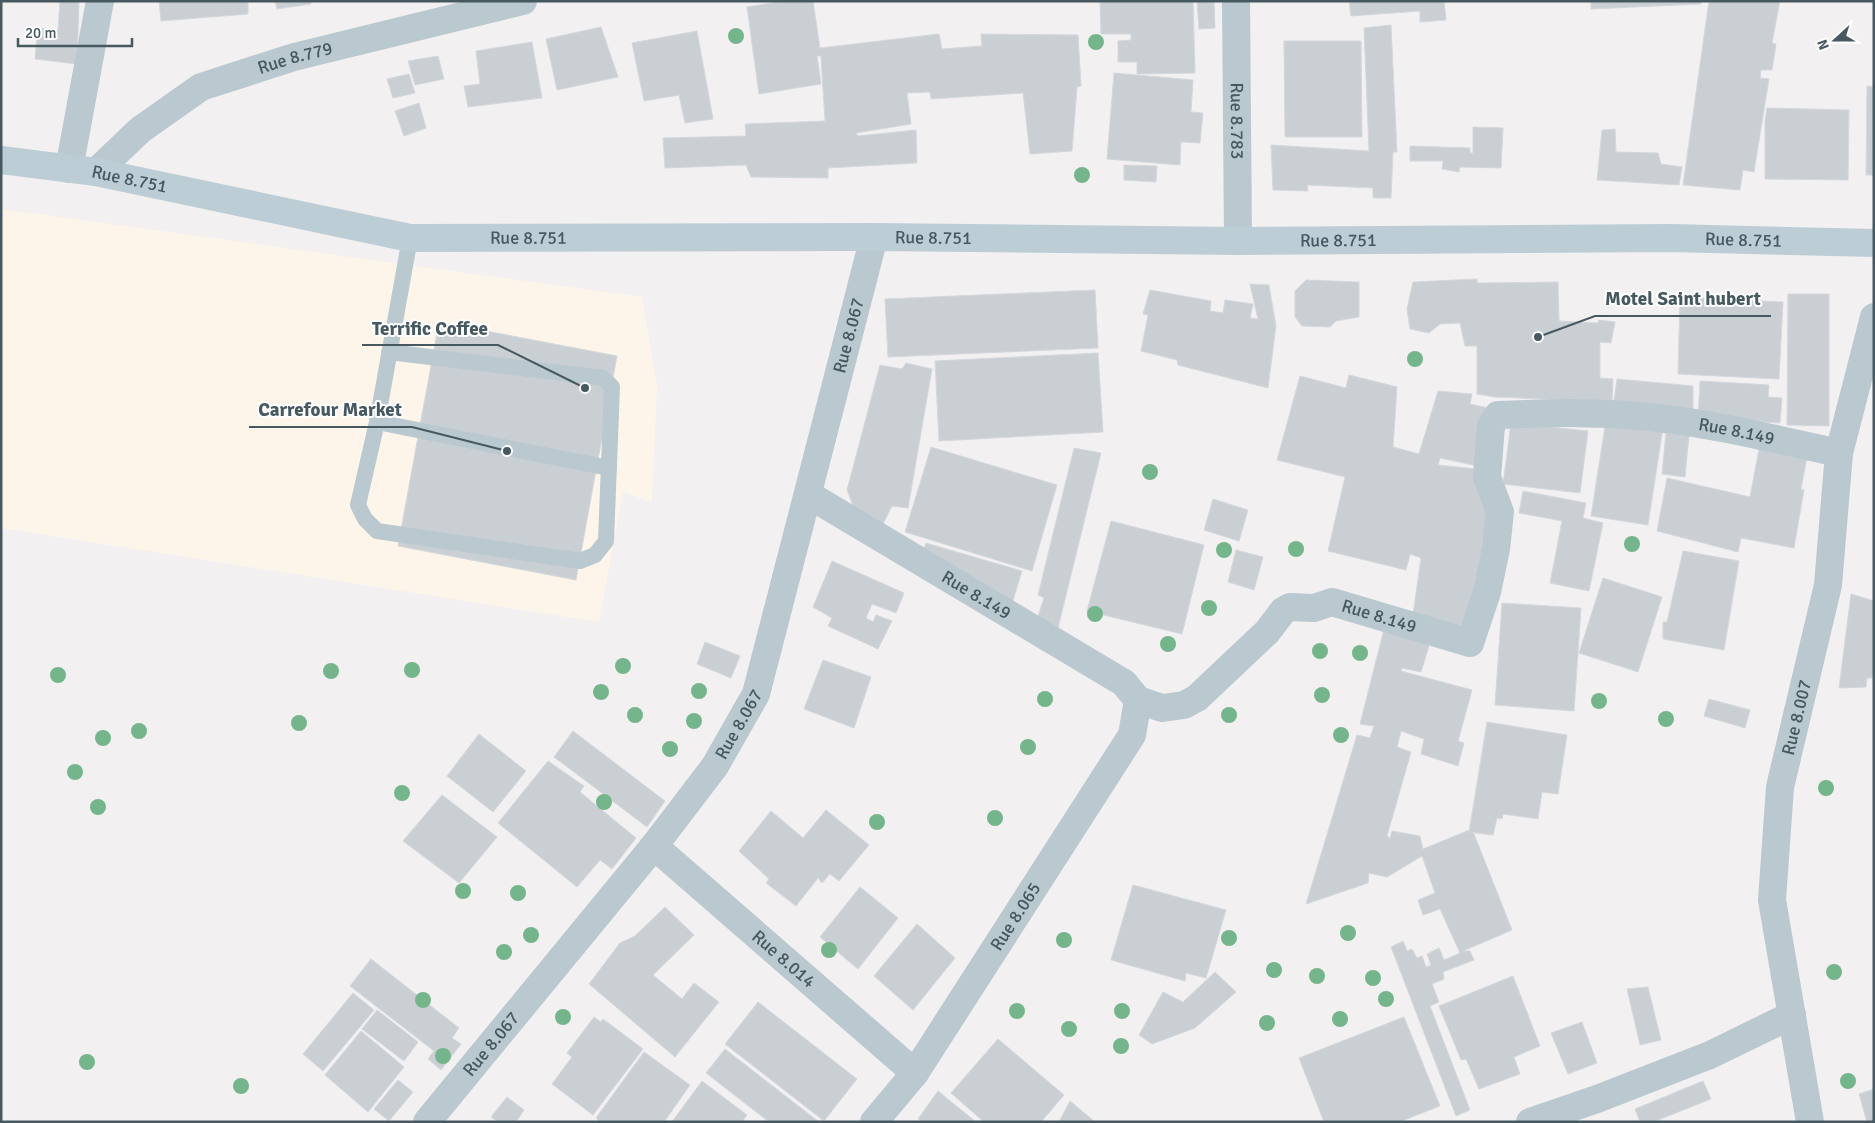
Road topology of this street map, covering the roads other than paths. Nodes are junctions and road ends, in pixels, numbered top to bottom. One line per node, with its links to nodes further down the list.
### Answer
1 (100, 1): 5 (street)
2 (523, 1): 6 (street, Rue 8.779)
3 (1236, 1): 9 (street, Rue 8.783)
4 (1, 160): 5 (main road, Rue 8.751)
5 (69, 169): 6 (main road, Rue 8.751)
6 (96, 172): 8 (main road, Rue 8.751)
7 (874, 237): 8 (main road, Rue 8.751); 9 (main road, Rue 8.751); 16 (street, Rue 8.067)
8 (410, 238): 12 (lane)
9 (1238, 241): 10 (main road, Rue 8.751)
10 (1874, 243)
11 (1874, 317): 14 (street, Rue 8.007)
12 (389, 352): 13 (lane); 15 (lane)
13 (378, 422): 15 (lane); 15 (lane)
14 (1839, 453): 17 (street, Rue 8.149); 19 (street, Rue 8.007)
15 (609, 468)
16 (808, 495): 17 (street, Rue 8.149); 18 (street, Rue 8.067)
17 (1138, 700): 20 (street, Rue 8.065)
18 (654, 846): 20 (street, Rue 8.014); 21 (street, Rue 8.067)
19 (1792, 1015): 23 (street); 24 (street, Rue 8.007)
20 (915, 1073): 22 (street, Rue 8.065)
21 (427, 1122)
22 (874, 1122)
23 (1530, 1122)
24 (1810, 1122)

